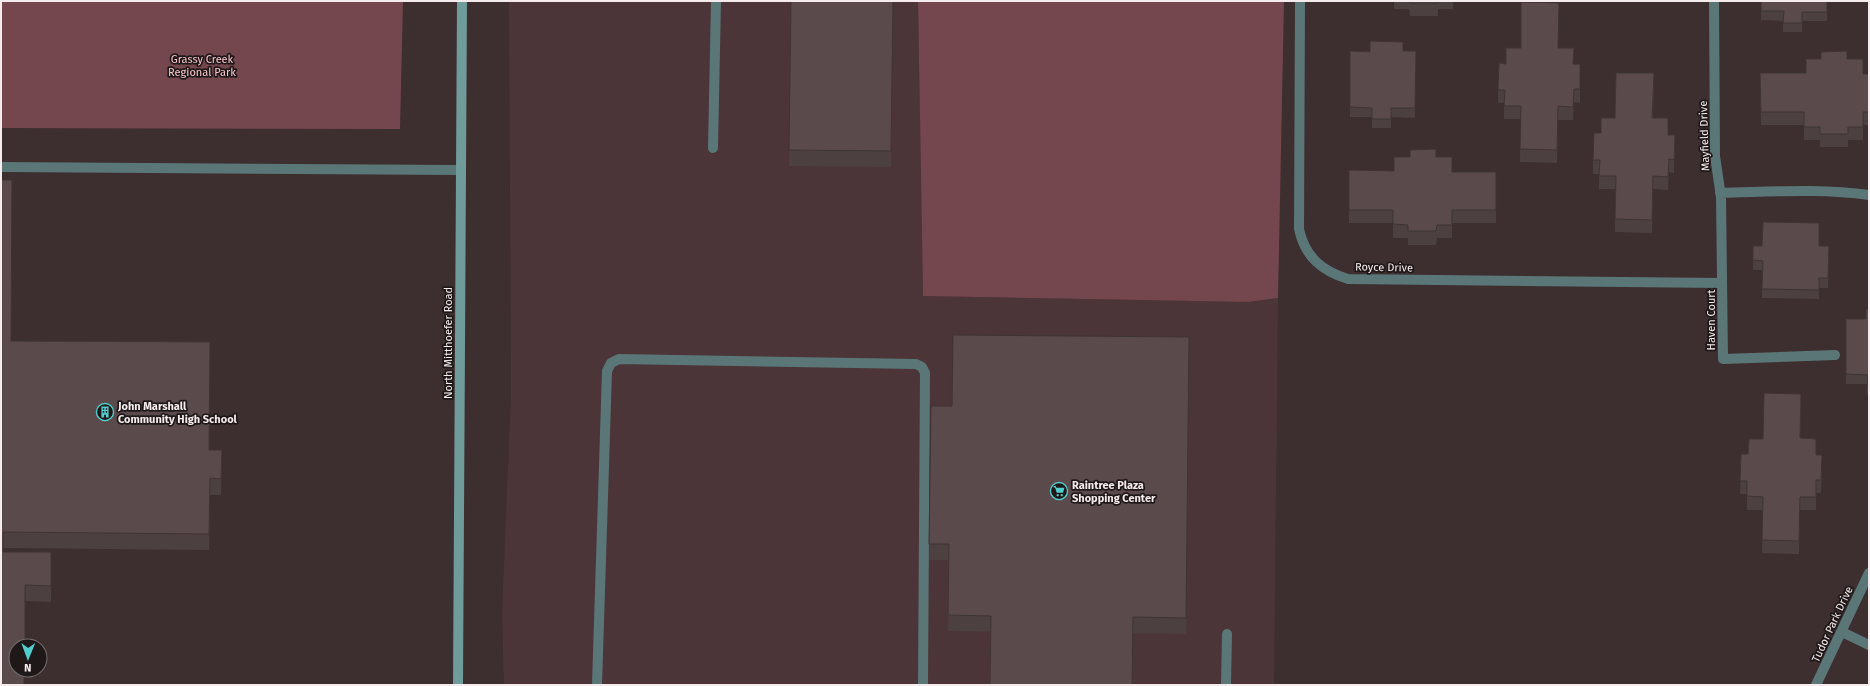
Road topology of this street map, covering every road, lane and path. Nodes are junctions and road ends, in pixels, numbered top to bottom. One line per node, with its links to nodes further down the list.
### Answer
1 (462, 1): 7 (main road, North Mitthoefer Road)
2 (716, 1): 5 (street)
3 (1300, 1): 10 (street, Royce Drive)
4 (1714, 1): 8 (street, Mayfield Drive)
5 (713, 148)
6 (1, 167): 7 (street)
7 (461, 170): 16 (main road, North Mitthoefer Road)
8 (1720, 193): 9 (street); 10 (street, Haven Court)
9 (1869, 195)
10 (1722, 283): 11 (street, Haven Court)
11 (1835, 355)
12 (1869, 573): 13 (street, Tudor Park Drive)
13 (1842, 632): 15 (street); 20 (street, Tudor Park Drive)
14 (1227, 634): 19 (street)
15 (1869, 645)
16 (458, 685)
17 (598, 685): 18 (street)
18 (923, 685)
19 (1226, 685)
20 (1816, 685)

